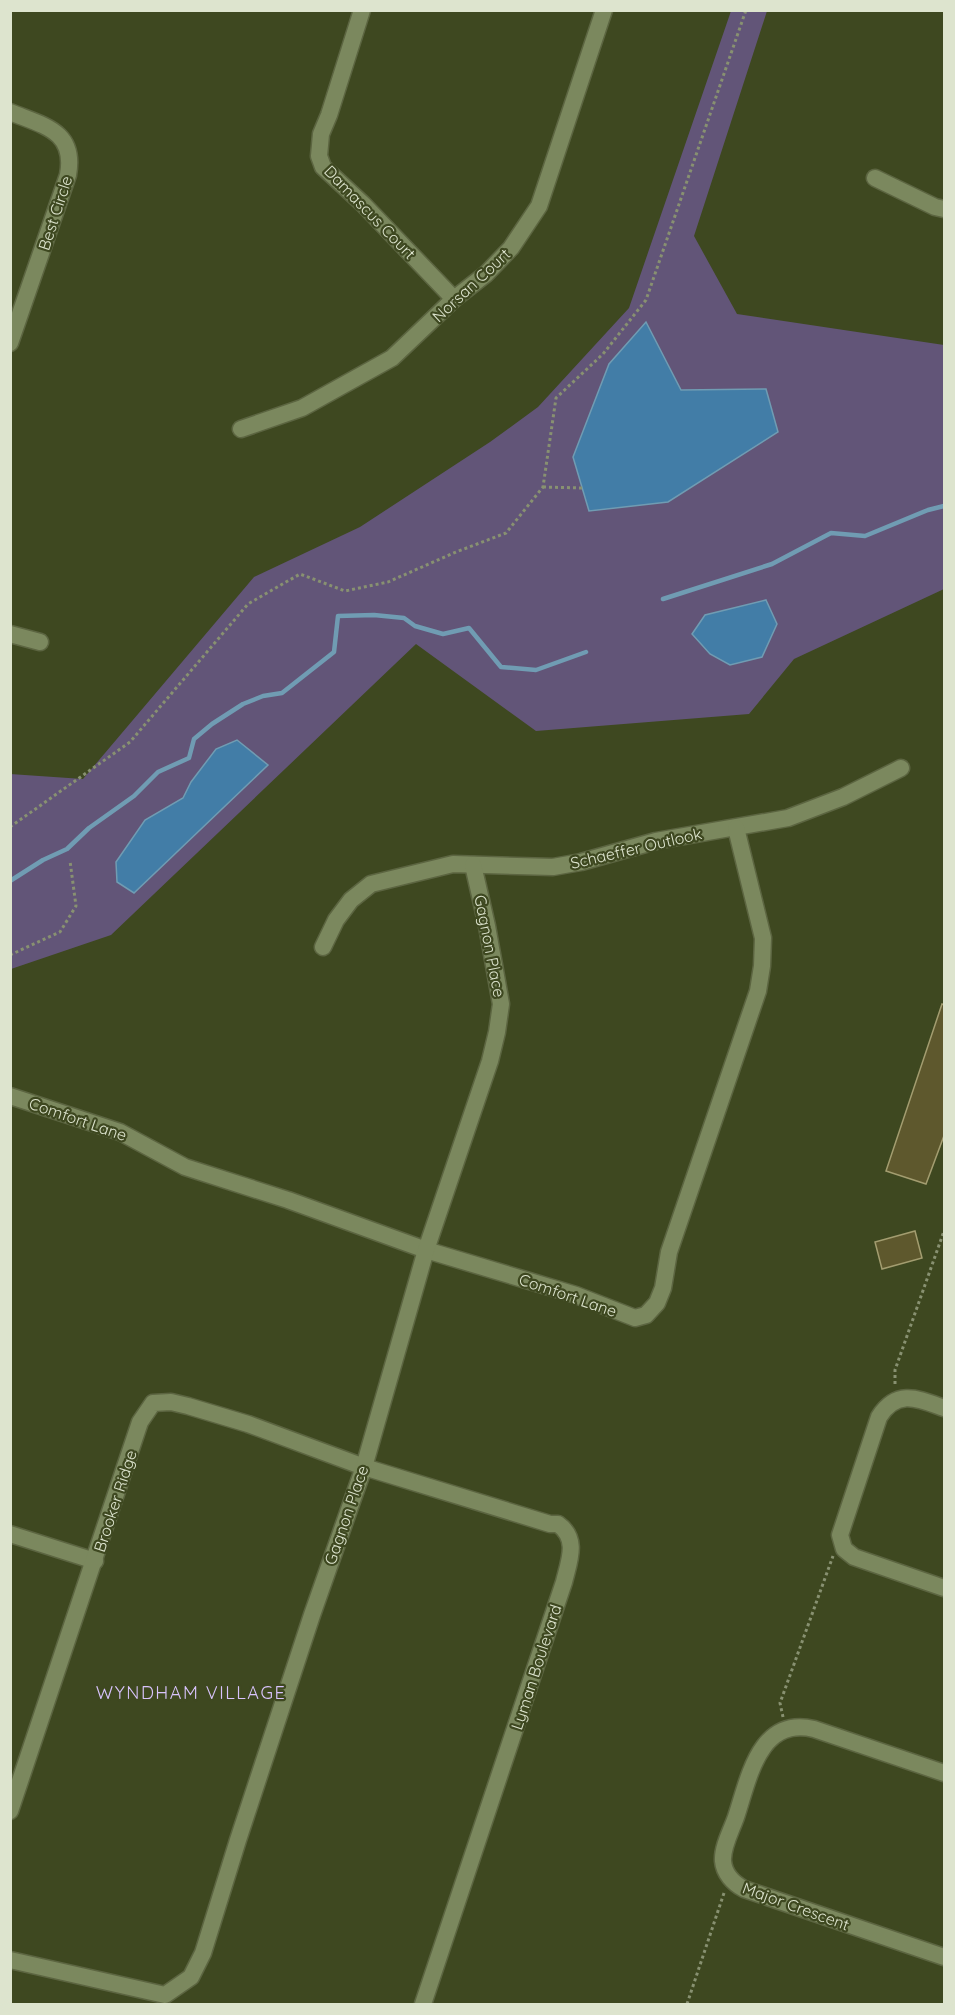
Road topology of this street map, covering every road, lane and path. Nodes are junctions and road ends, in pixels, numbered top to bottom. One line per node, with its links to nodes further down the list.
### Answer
1 (362, 10): 7 (street, Damascus Court)
2 (604, 10): 7 (street, Norsan Court)
3 (746, 10): 10 (path)
4 (10, 112): 8 (street, Best Circle)
5 (875, 178): 6 (street)
6 (945, 209)
7 (454, 299): 9 (street, Norsan Court)
8 (12, 334)
9 (241, 429)
10 (543, 487): 11 (path); 15 (path)
11 (582, 488)
12 (10, 634): 13 (street)
13 (40, 642)
14 (901, 768): 16 (street, Schaeffer Outlook)
15 (10, 827)
16 (736, 828): 18 (street, Schaeffer Outlook); 23 (street, Comfort Lane)
17 (70, 861): 20 (path)
18 (473, 865): 19 (street, Schaeffer Outlook); 23 (street, Gagnon Place)
19 (322, 947)
20 (10, 955)
21 (10, 1096): 23 (street, Comfort Lane)
22 (945, 1232): 24 (path)
23 (426, 1250): 26 (street, Gagnon Place)
24 (895, 1401): 25 (street); 28 (street)
25 (945, 1408)
26 (364, 1467): 29 (street, Brooker Ridge); 36 (street, Gagnon Place); 37 (street, Lyman Boulevard)
27 (10, 1534): 29 (street)
28 (840, 1541): 30 (street); 31 (path)
29 (95, 1561): 33 (street, Brooker Ridge)
30 (945, 1588)
31 (786, 1729): 32 (street); 34 (street, Major Crescent)
32 (945, 1773)
33 (10, 1811)
34 (729, 1877): 35 (street, Major Crescent); 38 (path)
35 (945, 1957)
36 (10, 1960)
37 (423, 2004)
38 (687, 2004)

